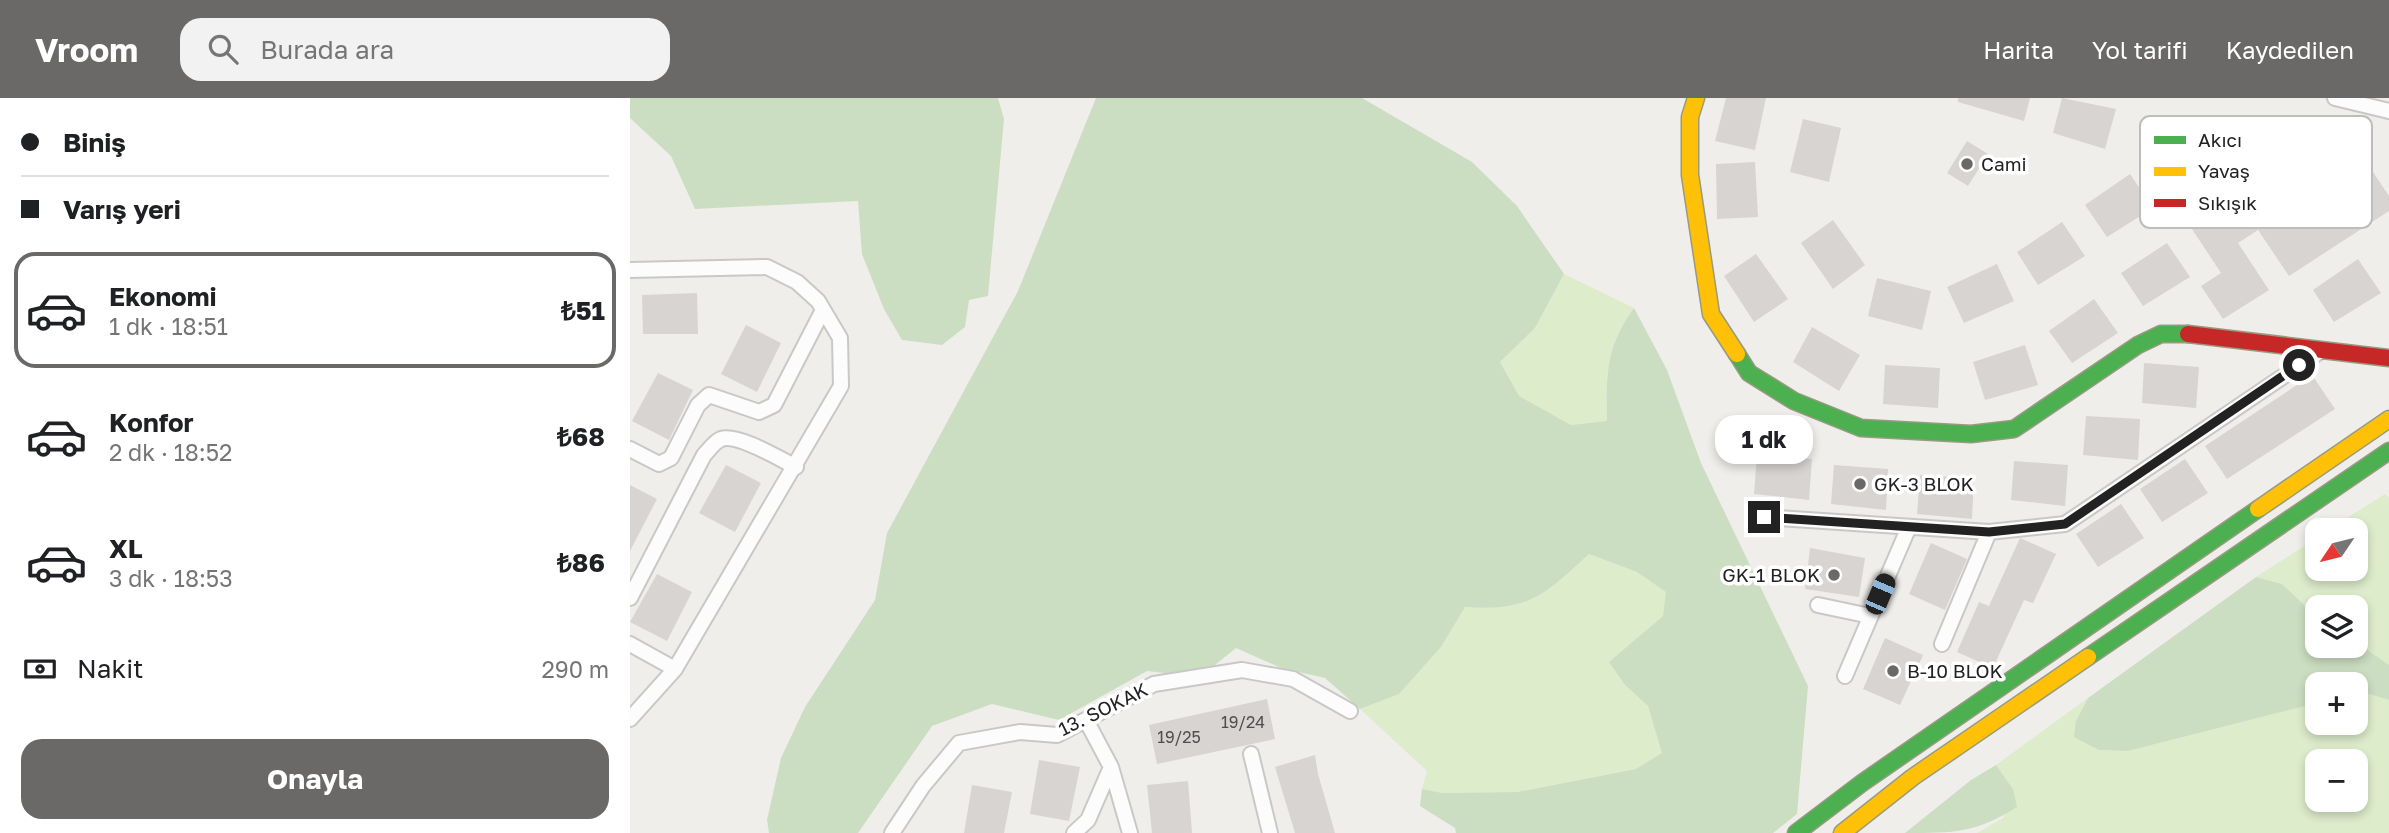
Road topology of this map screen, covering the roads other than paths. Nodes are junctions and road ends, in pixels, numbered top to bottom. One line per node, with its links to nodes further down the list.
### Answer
1 (1696, 98): 6 (street)
2 (2335, 98): 3 (street)
3 (2389, 111)
4 (630, 270): 5 (street)
5 (823, 310): 9 (street); 11 (street)
6 (2322, 350): 7 (street); 14 (street)
7 (2389, 358)
8 (2389, 419): 31 (street)
9 (630, 449)
10 (2389, 451): 32 (street)
11 (796, 467): 15 (street); 20 (street)
12 (1764, 517): 13 (street)
13 (1908, 528): 14 (street); 17 (street)
14 (1989, 532): 19 (street)
15 (630, 598)
16 (1818, 605): 17 (street)
17 (1870, 616): 21 (street)
18 (630, 644): 20 (street)
19 (1942, 644)
20 (675, 669): 23 (street)
21 (1845, 676)
22 (1350, 711): 24 (street, 13. SOKAK)
23 (630, 719)
24 (1086, 720): 26 (street); 27 (street, 13. SOKAK)
25 (1251, 754): 30 (street)
26 (1111, 767): 28 (street); 29 (street)
27 (892, 833)
28 (1073, 833)
29 (1130, 833)
30 (1270, 833)
31 (1796, 833)
32 (1842, 833)

